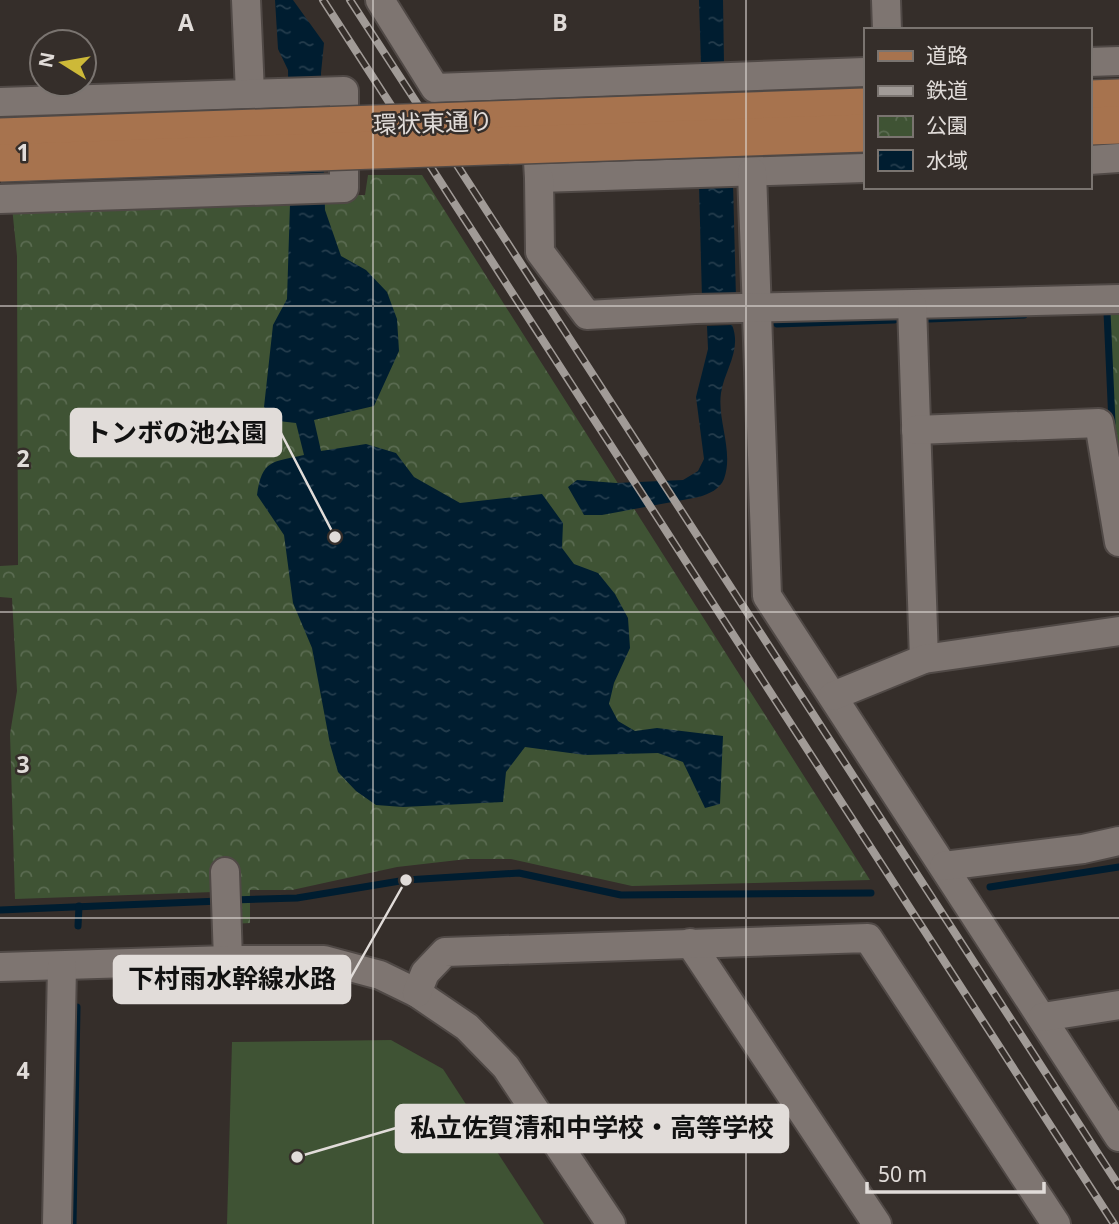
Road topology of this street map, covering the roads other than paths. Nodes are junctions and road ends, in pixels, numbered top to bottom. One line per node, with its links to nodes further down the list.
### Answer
1 (246, 0): 9 (street)
2 (380, 0): 8 (street)
3 (886, 0): 4 (street)
4 (887, 28)
5 (1119, 61): 6 (street)
6 (1091, 62)
7 (864, 72): 8 (street)
8 (535, 84): 23 (street)
9 (250, 93): 12 (street); 24 (street)
10 (1119, 98): 11 (main road)
11 (1091, 99)
12 (0, 102)
13 (864, 107): 17 (main road, 環状東通り, bridge)
14 (1119, 125): 15 (main road)
15 (1091, 126)
16 (864, 133): 20 (main road, 環状東通り, bridge)
17 (0, 137)
18 (1119, 158): 19 (street)
19 (1091, 160)
20 (0, 163)
21 (864, 168): 22 (street)
22 (752, 172): 23 (street); 27 (street)
23 (539, 178): 27 (street)
24 (0, 198)
25 (1119, 299): 26 (street)
26 (912, 305): 27 (street); 28 (street)
27 (758, 308): 33 (street)
28 (916, 430): 29 (street); 32 (street)
29 (1115, 487): 30 (street)
30 (1119, 542)
31 (1119, 631): 32 (street)
32 (924, 659): 33 (street)
33 (833, 696): 35 (street)
34 (1119, 841): 35 (street)
35 (944, 866): 43 (street)
36 (226, 881): 38 (street)
37 (690, 943): 41 (street); 47 (street); 48 (street)
38 (228, 961): 39 (street); 41 (street)
39 (62, 966): 40 (street); 45 (street)
40 (0, 967)
41 (417, 993): 46 (street)
42 (1119, 1005): 43 (street)
43 (1043, 1017): 44 (street)
44 (1119, 1137)
45 (57, 1224)
46 (611, 1224)
47 (877, 1224)
48 (1056, 1224)

